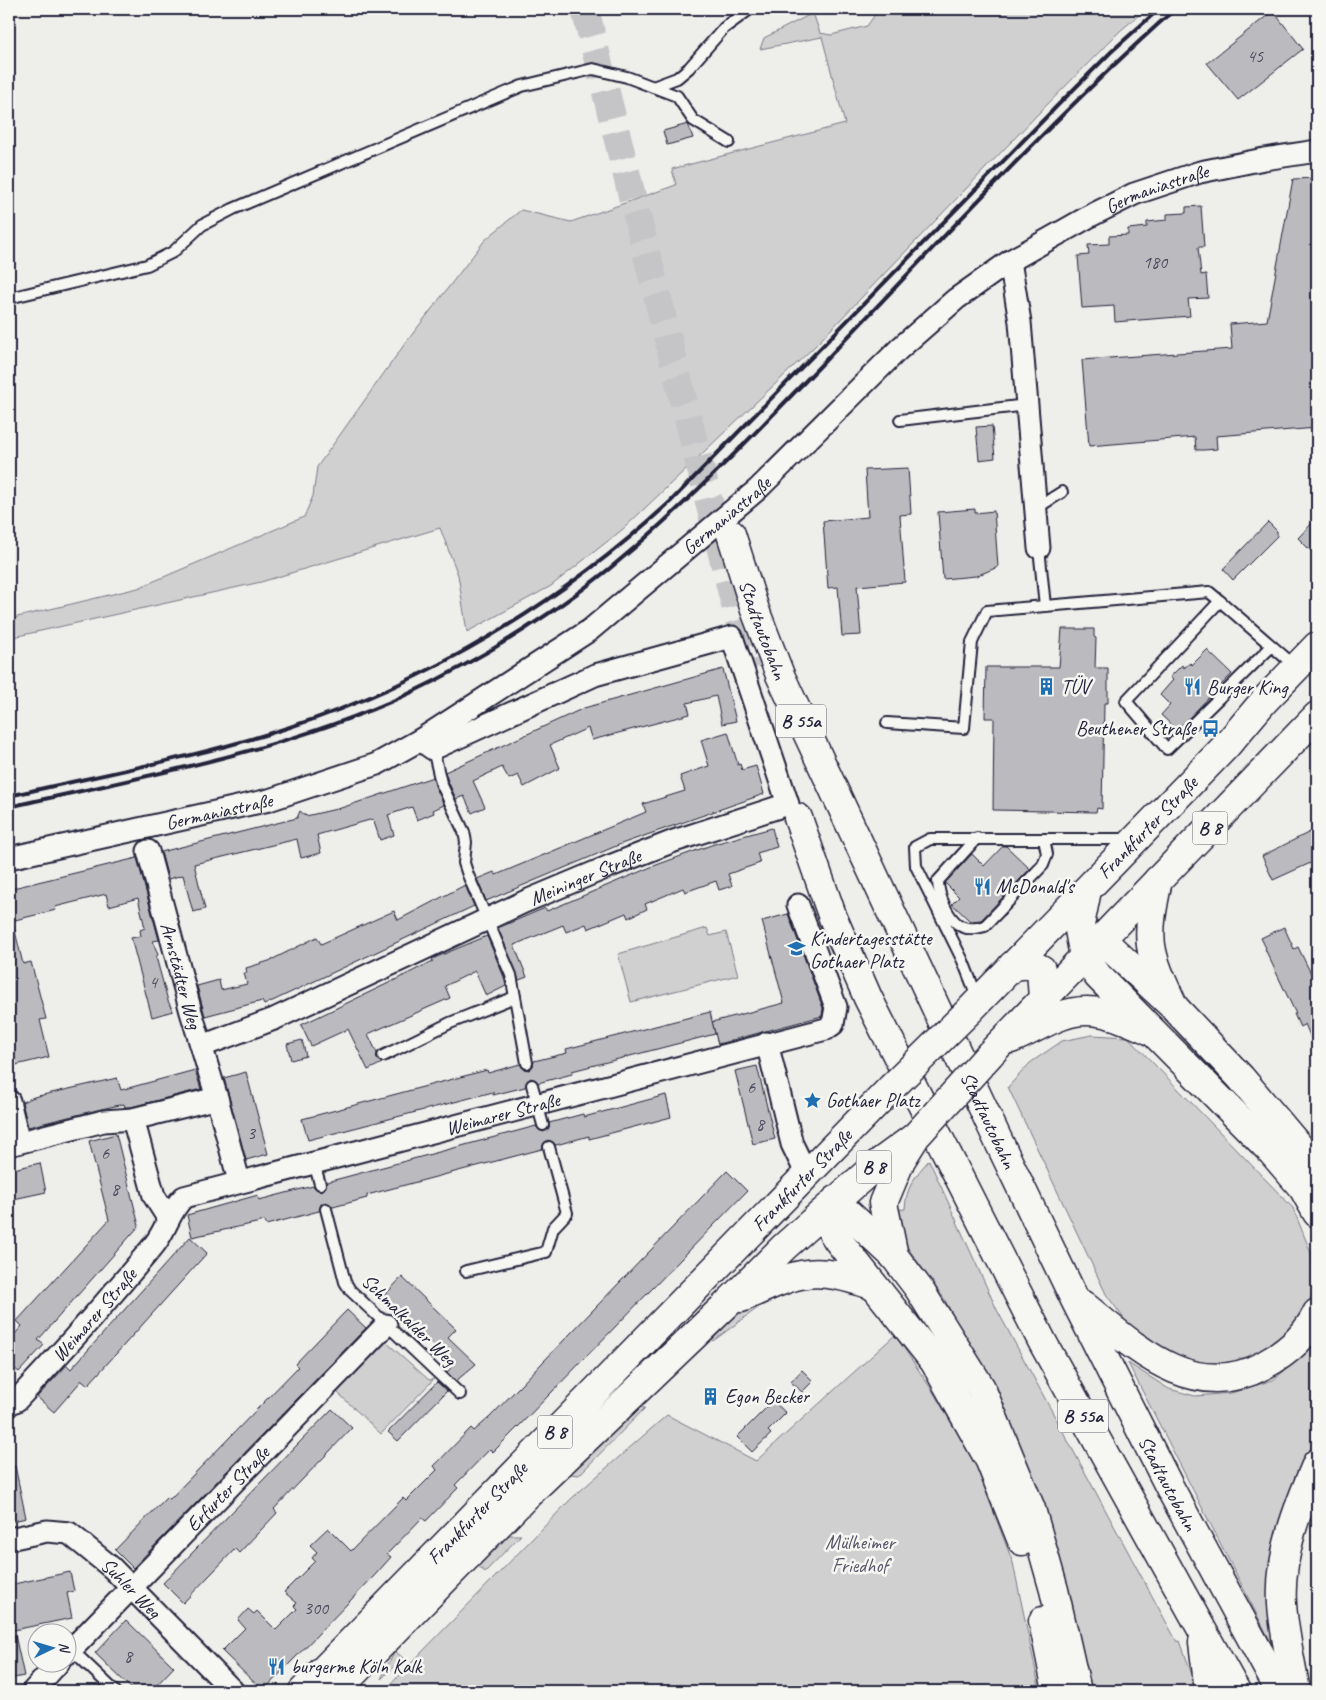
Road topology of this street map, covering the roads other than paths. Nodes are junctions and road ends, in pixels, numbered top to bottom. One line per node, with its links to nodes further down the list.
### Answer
1 (750, 9): 2 (lane)
2 (653, 87): 3 (lane); 6 (lane)
3 (729, 142)
4 (1317, 151): 5 (street, Germaniastraße)
5 (1010, 261): 7 (street); 21 (street, Germaniastraße)
6 (9, 298)
7 (1027, 405): 8 (lane); 10 (street)
8 (900, 420)
9 (1062, 492): 10 (lane)
10 (1036, 509): 12 (street)
11 (731, 534): 65 (main road, Stadtautobahn / B 55a)
12 (1039, 548): 14 (lane)
13 (1220, 601): 14 (lane); 16 (lane); 16 (lane)
14 (1045, 606): 20 (lane)
15 (707, 644): 21 (street, Germaniastraße); 31 (street, Meininger Straße)
16 (1272, 646): 18 (lane)
17 (1317, 646): 18 (main road, Frankfurter Straße / B 8)
18 (1297, 667): 25 (main road, Frankfurter Straße / B 8)
19 (1317, 716): 28 (main road, Frankfurter Straße / B 8)
20 (887, 723)
21 (427, 744): 27 (street, Germaniastraße); 31 (lane)
22 (798, 818): 74 (main road, Stadtautobahn / B 55a)
23 (977, 838): 24 (lane); 24 (lane); 37 (lane)
24 (1044, 839): 25 (lane)
25 (1136, 839): 29 (main road, Frankfurter Straße / B 8)
26 (148, 851): 41 (street, Arnstädter Weg)
27 (9, 858)
28 (1158, 880): 33 (main road, Frankfurter Straße / B 8); 38 (main road)
29 (1088, 890): 32 (main road, Frankfurter Straße / B 8); 33 (main road)
30 (798, 904): 40 (street)
31 (487, 919): 35 (lane); 41 (street, Meininger Straße)
32 (1040, 938): 33 (main road); 34 (main road, Frankfurter Straße / B 8)
33 (1088, 942): 36 (main road, Frankfurter Straße / B 8); 38 (main road); 39 (main road)
34 (1012, 966): 36 (main road); 37 (main road, Frankfurter Straße / B 8)
35 (515, 997): 43 (lane); 44 (lane)
36 (1043, 999): 42 (main road, Frankfurter Straße / B 8)
37 (974, 1006): 55 (main road, Frankfurter Straße / B 8, bridge)
38 (1174, 1007): 54 (main road)
39 (1152, 1031): 42 (main road); 60 (main road)
40 (767, 1043): 45 (street, Weimarer Straße); 55 (street)
41 (202, 1046): 46 (street, Arnstädter Weg)
42 (994, 1049): 50 (main road, Frankfurter Straße / B 8, bridge)
43 (383, 1056)
44 (527, 1063)
45 (535, 1094): 49 (lane); 53 (street, Weimarer Straße)
46 (217, 1098): 48 (street); 56 (street, Arnstädter Weg)
47 (9, 1101): 51 (street)
48 (134, 1119): 51 (street); 61 (street)
49 (543, 1125)
50 (916, 1136): 58 (main road, Frankfurter Straße / B 8); 62 (main road)
51 (14, 1143)
52 (549, 1147): 63 (lane)
53 (314, 1163): 56 (street, Weimarer Straße); 57 (lane)
54 (1317, 1168)
55 (806, 1174): 58 (main road); 81 (main road, Frankfurter Straße / B 8)
56 (239, 1181): 61 (street, Weimarer Straße)
57 (320, 1184)
58 (828, 1207): 62 (main road); 64 (main road); 66 (main road, Frankfurter Straße / B 8)
59 (326, 1209): 68 (lane, Schmalkalder Weg)
60 (1317, 1213)
61 (168, 1218): 70 (street, Weimarer Straße)
62 (894, 1256): 84 (main road)
63 (466, 1271)
64 (874, 1286): 66 (main road); 83 (main road)
65 (1076, 1300): 67 (main road); 87 (main road, Stadtautobahn / B 55a)
66 (726, 1305): 82 (main road, Frankfurter Straße / B 8)
67 (1317, 1312)
68 (386, 1325): 69 (lane, Schmalkalder Weg); 73 (street, Erfurter Straße)
69 (460, 1394)
70 (9, 1404)
71 (1317, 1462): 88 (main road)
72 (9, 1539): 73 (street, Suhler Weg)
73 (132, 1589): 75 (street, Erfurter Straße); 80 (street, Suhler Weg)
74 (1200, 1625): 85 (main road); 86 (main road, Stadtautobahn / B 55a)
75 (78, 1643)
76 (78, 1664): 79 (lane)
77 (50, 1672): 78 (street, Erfurter Straße)
78 (33, 1691)
79 (115, 1691)
80 (233, 1691)
81 (303, 1691)
82 (336, 1691)
83 (1056, 1691)
84 (1077, 1691)
85 (1209, 1691)
86 (1236, 1691)
87 (1280, 1691)
88 (1296, 1691)

